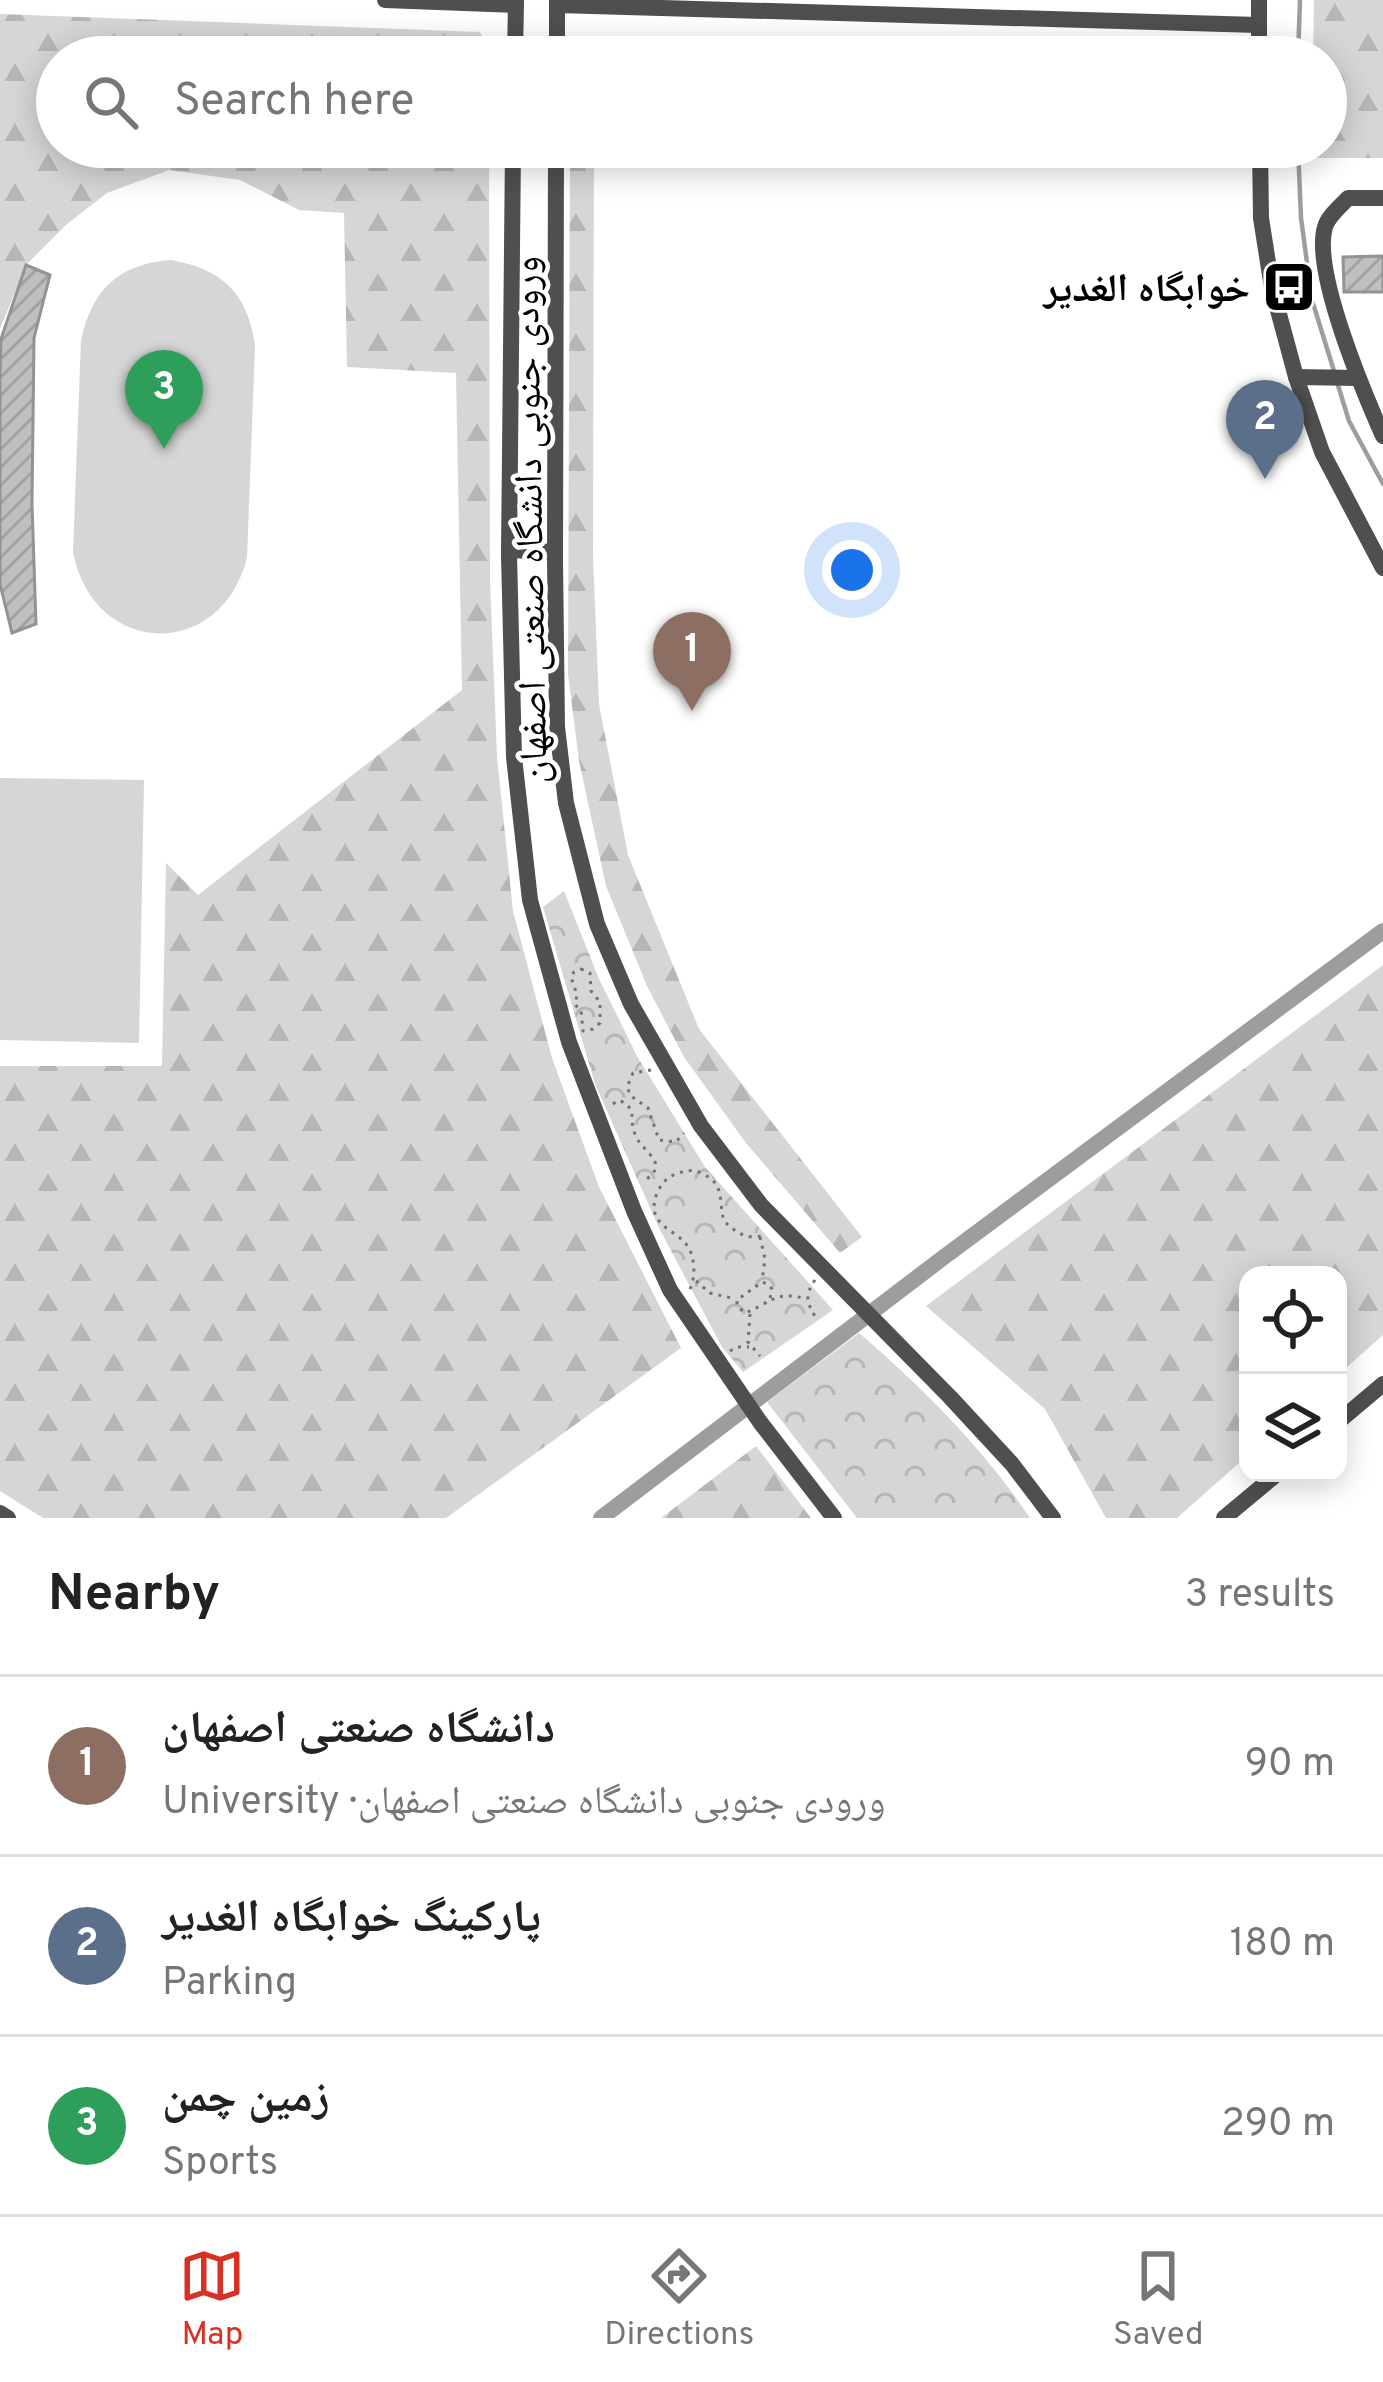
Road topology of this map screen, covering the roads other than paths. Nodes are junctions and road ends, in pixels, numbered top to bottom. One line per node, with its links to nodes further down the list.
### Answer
1 (385, 0): 4 (street)
2 (1171, 0): 7 (street)
3 (1259, 0): 8 (street)
4 (516, 3): 9 (street)
5 (557, 3): 6 (street); 10 (street)
6 (710, 6): 7 (street)
7 (1170, 23): 8 (street)
8 (1258, 26): 11 (street)
9 (515, 36)
10 (557, 36)
11 (1258, 36)
12 (513, 168): 19 (street, ورودی جنوبی دانشگاه صنعتی اصفهان)
13 (556, 168): 20 (street, ورودی جنوبی دانشگاه صنعتی اصفهان)
14 (1260, 168): 16 (street)
15 (1383, 198): 17 (street)
16 (1296, 377): 17 (street); 21 (street)
17 (1358, 379): 18 (street)
18 (1383, 436)
19 (509, 550): 20 (street); 27 (street, ورودی جنوبی دانشگاه صنعتی اصفهان)
20 (555, 551): 28 (street, ورودی جنوبی دانشگاه صنعتی اصفهان)
21 (1383, 568)
22 (1383, 1384): 23 (street)
23 (1347, 1414)
24 (1267, 1482): 29 (street)
25 (0, 1513): 26 (street)
26 (8, 1518)
27 (834, 1518)
28 (1053, 1518)
29 (1224, 1518)

